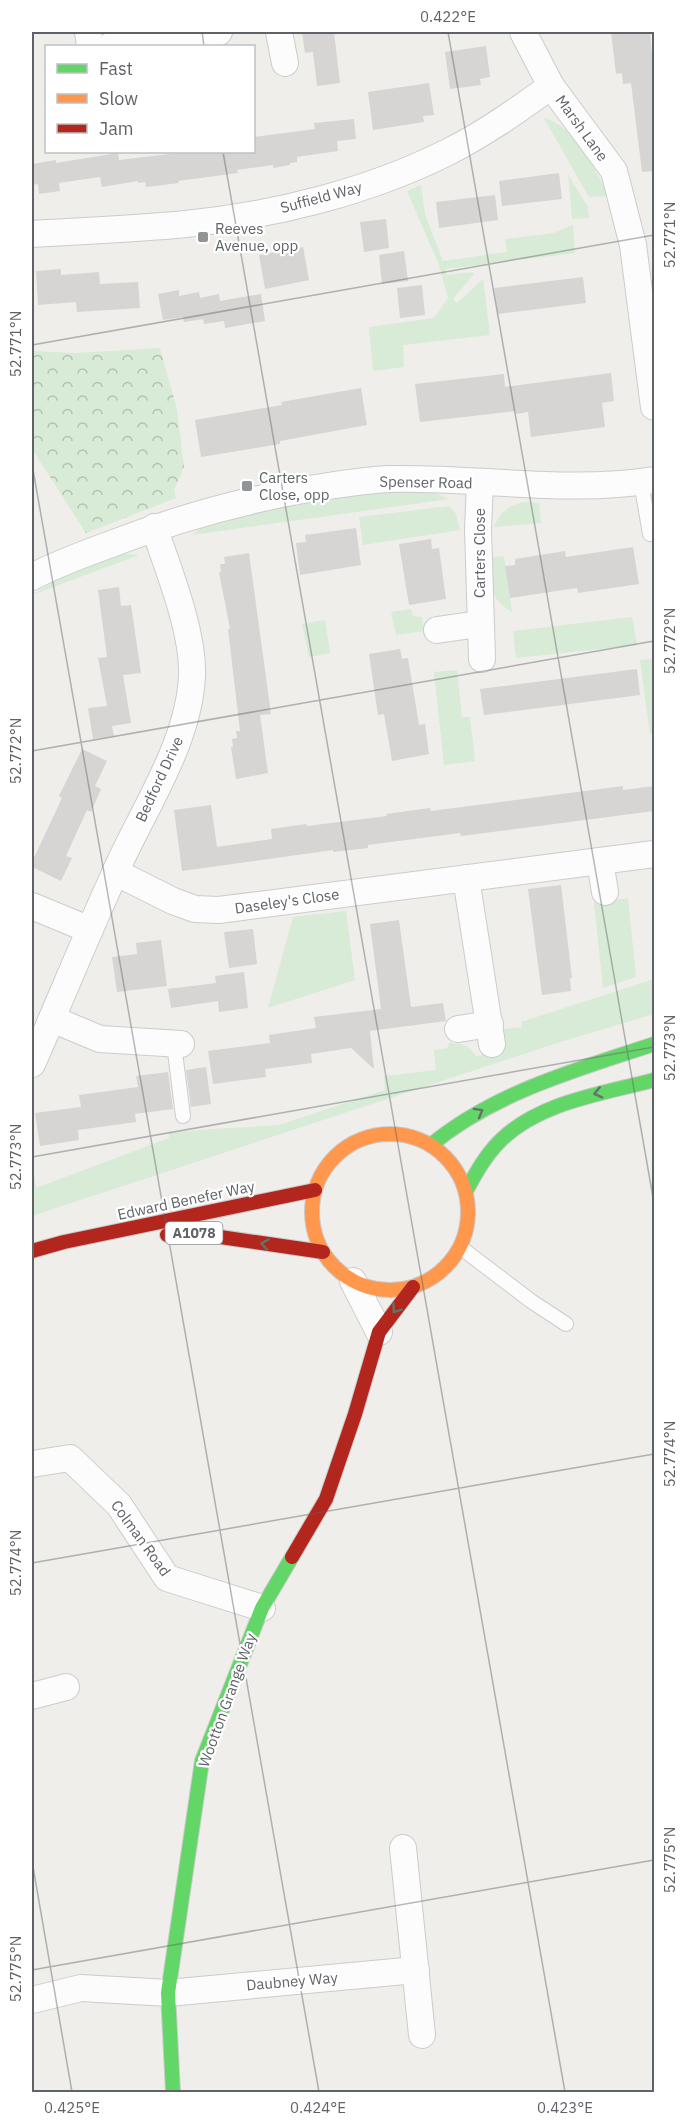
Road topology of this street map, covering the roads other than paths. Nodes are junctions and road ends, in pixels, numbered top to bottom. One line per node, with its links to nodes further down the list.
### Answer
1 (219, 32): 4 (street)
2 (279, 32): 5 (street)
3 (524, 32): 6 (street, Marsh Lane)
4 (118, 45)
5 (285, 63)
6 (552, 86): 7 (street, Suffield Way); 8 (street, Marsh Lane)
7 (32, 234)
8 (654, 406)
9 (647, 481): 10 (street, Spenser Road); 12 (lane)
10 (480, 483): 11 (street, Spenser Road); 14 (street, Carters Close)
11 (154, 527): 13 (street, Spenser Road); 19 (street, Bedford Drive)
12 (650, 534)
13 (32, 577)
14 (479, 624): 15 (street); 16 (street, Carters Close)
15 (437, 630)
16 (482, 659)
17 (654, 854): 18 (street, Daseley's Close)
18 (600, 861): 20 (street, Daseley's Close); 21 (street)
19 (115, 872): 20 (street, Daseley's Close); 23 (street, Bedford Drive)
20 (466, 878): 25 (street)
21 (605, 891)
22 (32, 906): 23 (street)
23 (90, 930): 24 (street, Bedford Drive)
24 (52, 1019): 26 (street); 28 (street, Bedford Drive)
25 (458, 1029)
26 (177, 1044): 30 (lane)
27 (654, 1044): 31 (main road, one-way to 27)
28 (32, 1064)
29 (654, 1080): 33 (main road, one-way to 33)
30 (183, 1116)
31 (431, 1144): 32 (main road); 33 (main road)
32 (315, 1190): 34 (main road, Edward Benefer Way / A1078); 37 (main road)
33 (466, 1191): 35 (main road)
34 (64, 1242): 36 (main road, Edward Benefer Way / A1078); 37 (main road, Edward Benefer Way / A1078, one-way to 34)
35 (460, 1246): 39 (main road); 40 (lane)
36 (32, 1251)
37 (323, 1252): 38 (main road)
38 (353, 1281): 39 (main road); 41 (street)
39 (413, 1287): 41 (main road, Wootton Grange Way, one-way to 41)
40 (566, 1324)
41 (379, 1332): 43 (main road, Wootton Grange Way)
42 (32, 1464): 43 (street, Colman Road)
43 (262, 1608): 48 (main road, Wootton Grange Way)
44 (66, 1687): 45 (street)
45 (32, 1696)
46 (403, 1848): 47 (street)
47 (416, 1970): 48 (street, Daubney Way); 50 (street)
48 (168, 1993): 49 (street, Daubney Way); 51 (main road, Wootton Grange Way)
49 (32, 2000)
50 (422, 2035)
51 (174, 2092)

